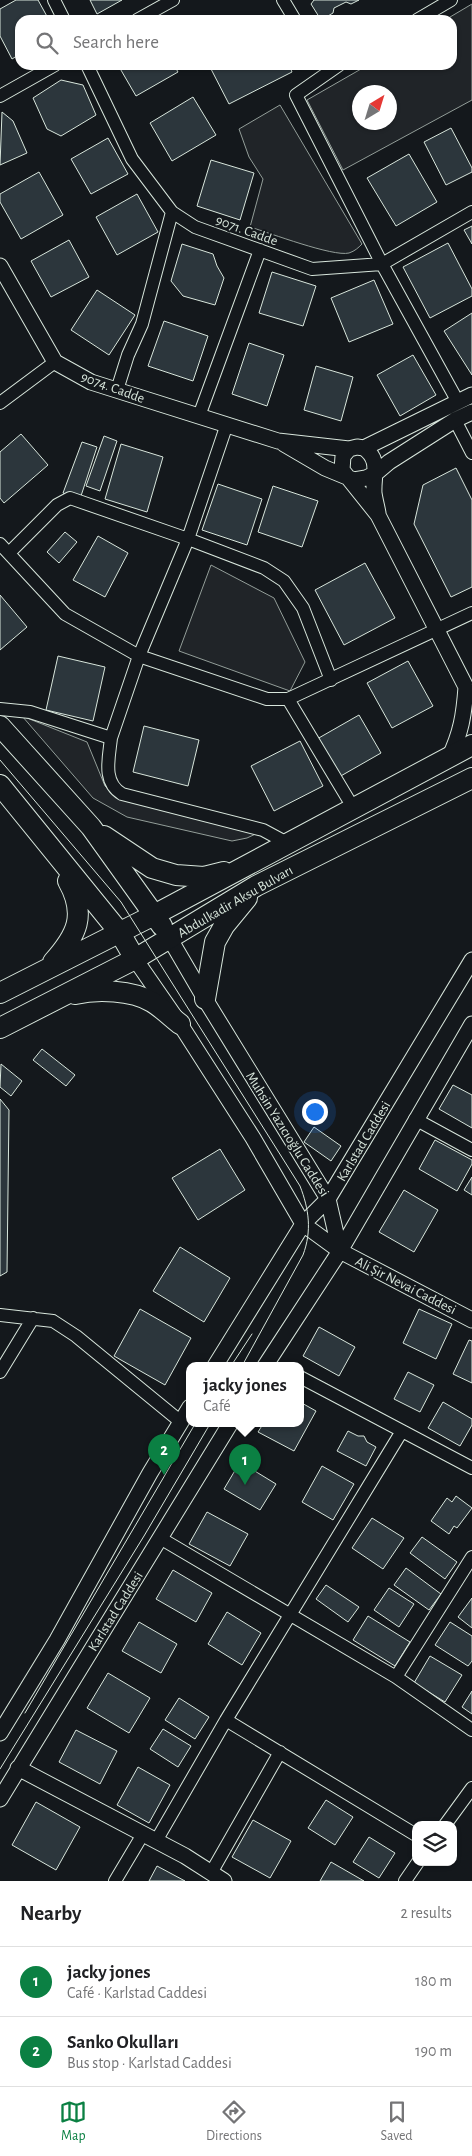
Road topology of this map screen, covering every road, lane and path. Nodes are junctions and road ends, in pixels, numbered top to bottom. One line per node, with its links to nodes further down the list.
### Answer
1 (54, 0): 5 (street)
2 (173, 0): 6 (street)
3 (283, 0): 7 (street)
4 (451, 0): 8 (street)
5 (62, 15)
6 (146, 15)
7 (292, 15)
8 (426, 15)
9 (46, 70): 12 (street)
10 (89, 70): 13 (street, 9071. Cadde)
11 (324, 70): 16 (street)
12 (0, 96)
13 (172, 212): 15 (street, 9071. Cadde); 19 (street)
14 (472, 212): 16 (street, 9071. Cadde)
15 (260, 250): 16 (street, 9071. Cadde); 24 (street)
16 (382, 264): 21 (street)
17 (0, 266): 18 (street)
18 (55, 362): 19 (street, 9074. Cadde); 22 (street)
19 (117, 390): 24 (street, 9074. Cadde)
20 (472, 395): 21 (street)
21 (458, 402): 28 (street)
22 (0, 403)
23 (472, 412): 25 (street, 9074. Cadde)
24 (199, 416): 26 (street, 9074. Cadde)
25 (455, 420): 29 (street); 30 (street, 9074. Cadde)
26 (227, 424): 27 (street, 9074. Cadde); 33 (street)
27 (278, 441): 28 (street, 9074. Cadde); 31 (street, 9074. Cadde)
28 (357, 449): 30 (street); 31 (street)
29 (472, 452)
30 (376, 473): 31 (street, 9074. Cadde); 32 (street)
31 (347, 476): 32 (street)
32 (378, 515): 36 (street)
33 (188, 539): 34 (street); 37 (street); 38 (street)
34 (5, 548): 37 (street)
35 (472, 613): 36 (street)
36 (437, 630): 38 (street); 39 (street)
37 (139, 656): 40 (street); 43 (street)
38 (331, 680): 40 (street)
39 (469, 690): 45 (street)
40 (288, 699): 48 (street)
41 (0, 709): 43 (street)
42 (0, 726): 49 (main road, Muhsin Yazıcıoğlu Caddesi)
43 (111, 738): 50 (street)
44 (472, 745): 45 (main road, Abdulkadir Aksu Bulvarı)
45 (449, 758): 48 (main road, Abdulkadir Aksu Bulvarı)
46 (472, 778): 53 (main road, Abdulkadir Aksu Bulvarı)
47 (0, 785): 51 (main road)
48 (354, 809): 50 (main road, Abdulkadir Aksu Bulvarı)
49 (91, 827): 52 (main road); 54 (main road, Muhsin Yazıcıoğlu Caddesi)
50 (289, 844): 52 (main road, Abdulkadir Aksu Bulvarı)
51 (48, 847): 55 (main road); 59 (main road)
52 (252, 863): 54 (main road, Abdulkadir Aksu Bulvarı)
53 (256, 886): 56 (main road, Abdulkadir Aksu Bulvarı); 62 (main road)
54 (154, 916): 55 (main road, Abdulkadir Aksu Bulvarı); 56 (main road, Muhsin Yazıcıoğlu Caddesi)
55 (120, 933): 57 (main road); 59 (main road, Abdulkadir Aksu Bulvarı)
56 (170, 938): 57 (main road, Abdulkadir Aksu Bulvarı); 62 (street, Muhsin Yazıcıoğlu Caddesi)
57 (135, 959): 61 (main road, Abdulkadir Aksu Bulvarı); 63 (street)
58 (472, 960): 68 (street, Karlstad Caddesi)
59 (47, 970): 60 (main road, Abdulkadir Aksu Bulvarı)
60 (0, 993)
61 (56, 998): 63 (main road); 65 (main road, Abdulkadir Aksu Bulvarı)
62 (205, 1000): 68 (street, Muhsin Yazıcıoğlu Caddesi)
63 (180, 1024): 69 (street)
64 (472, 1024): 66 (street)
65 (0, 1028)
66 (415, 1119): 67 (street); 70 (street)
67 (472, 1150)
68 (328, 1199): 69 (street, Karlstad Caddesi); 70 (street, Muhsin Yazıcıoğlu Caddesi)
69 (303, 1224): 70 (street); 74 (street, Karlstad Caddesi)
70 (340, 1251): 73 (street, Ali Şir Nevai Caddesi); 75 (street)
71 (0, 1315): 72 (street)
72 (33, 1318): 76 (street); 79 (street)
73 (472, 1320)
74 (217, 1362)
75 (272, 1362)
76 (0, 1372)
77 (304, 1379): 81 (street)
78 (186, 1414): 79 (street)
79 (181, 1422): 89 (street)
80 (228, 1427): 83 (street, Karlstad Caddesi)
81 (402, 1431): 82 (street); 85 (street)
82 (472, 1468)
83 (160, 1538): 85 (street); 91 (street, Karlstad Caddesi)
84 (472, 1557): 86 (street)
85 (290, 1615): 86 (street); 87 (street)
86 (396, 1677): 88 (street)
87 (226, 1720): 90 (street); 96 (street)
88 (472, 1730)
89 (0, 1733)
90 (280, 1752): 95 (street); 98 (street)
91 (18, 1768): 93 (street, Karlstad Caddesi); 96 (street)
92 (472, 1788): 94 (street)
93 (0, 1798)
94 (448, 1821)
95 (412, 1833)
96 (150, 1838): 98 (street); 99 (street)
97 (415, 1866): 101 (street)
98 (211, 1873): 100 (street)
99 (116, 1881)
100 (224, 1881)
101 (404, 1881)

